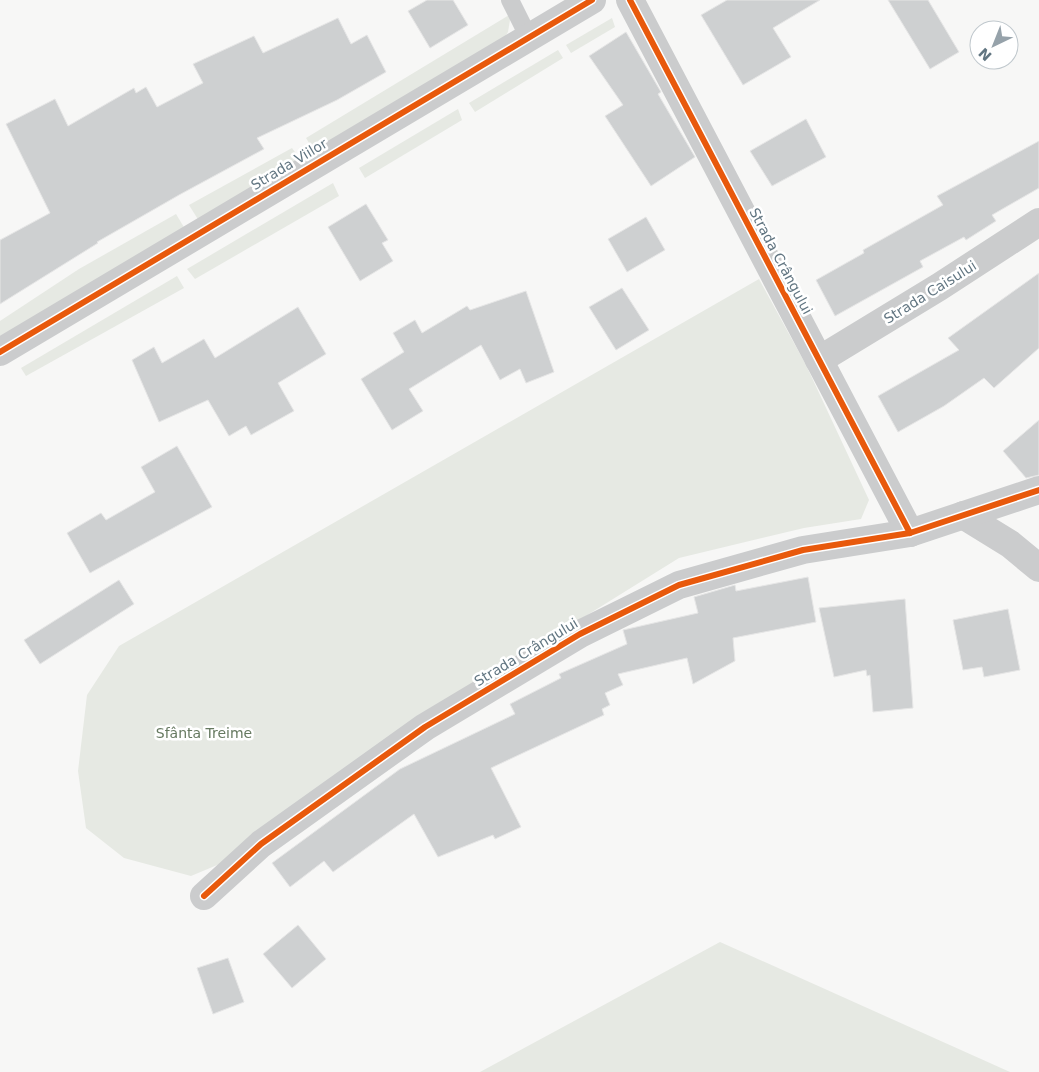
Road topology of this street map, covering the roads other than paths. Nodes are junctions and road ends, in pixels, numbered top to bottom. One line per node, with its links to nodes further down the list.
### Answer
1 (510, 0): 4 (lane)
2 (592, 0): 4 (street, Strada Viilor)
3 (630, 0): 7 (street, Strada Crângului)
4 (528, 36): 6 (street, Strada Viilor)
5 (1039, 222): 7 (street, Strada Caisului)
6 (0, 352)
7 (819, 360): 10 (street, Strada Crângului)
8 (1039, 490): 9 (street, Strada Crângului)
9 (963, 515): 10 (street, Strada Crângului); 11 (street)
10 (910, 533): 12 (street, Strada Crângului)
11 (1039, 568)
12 (204, 896)

